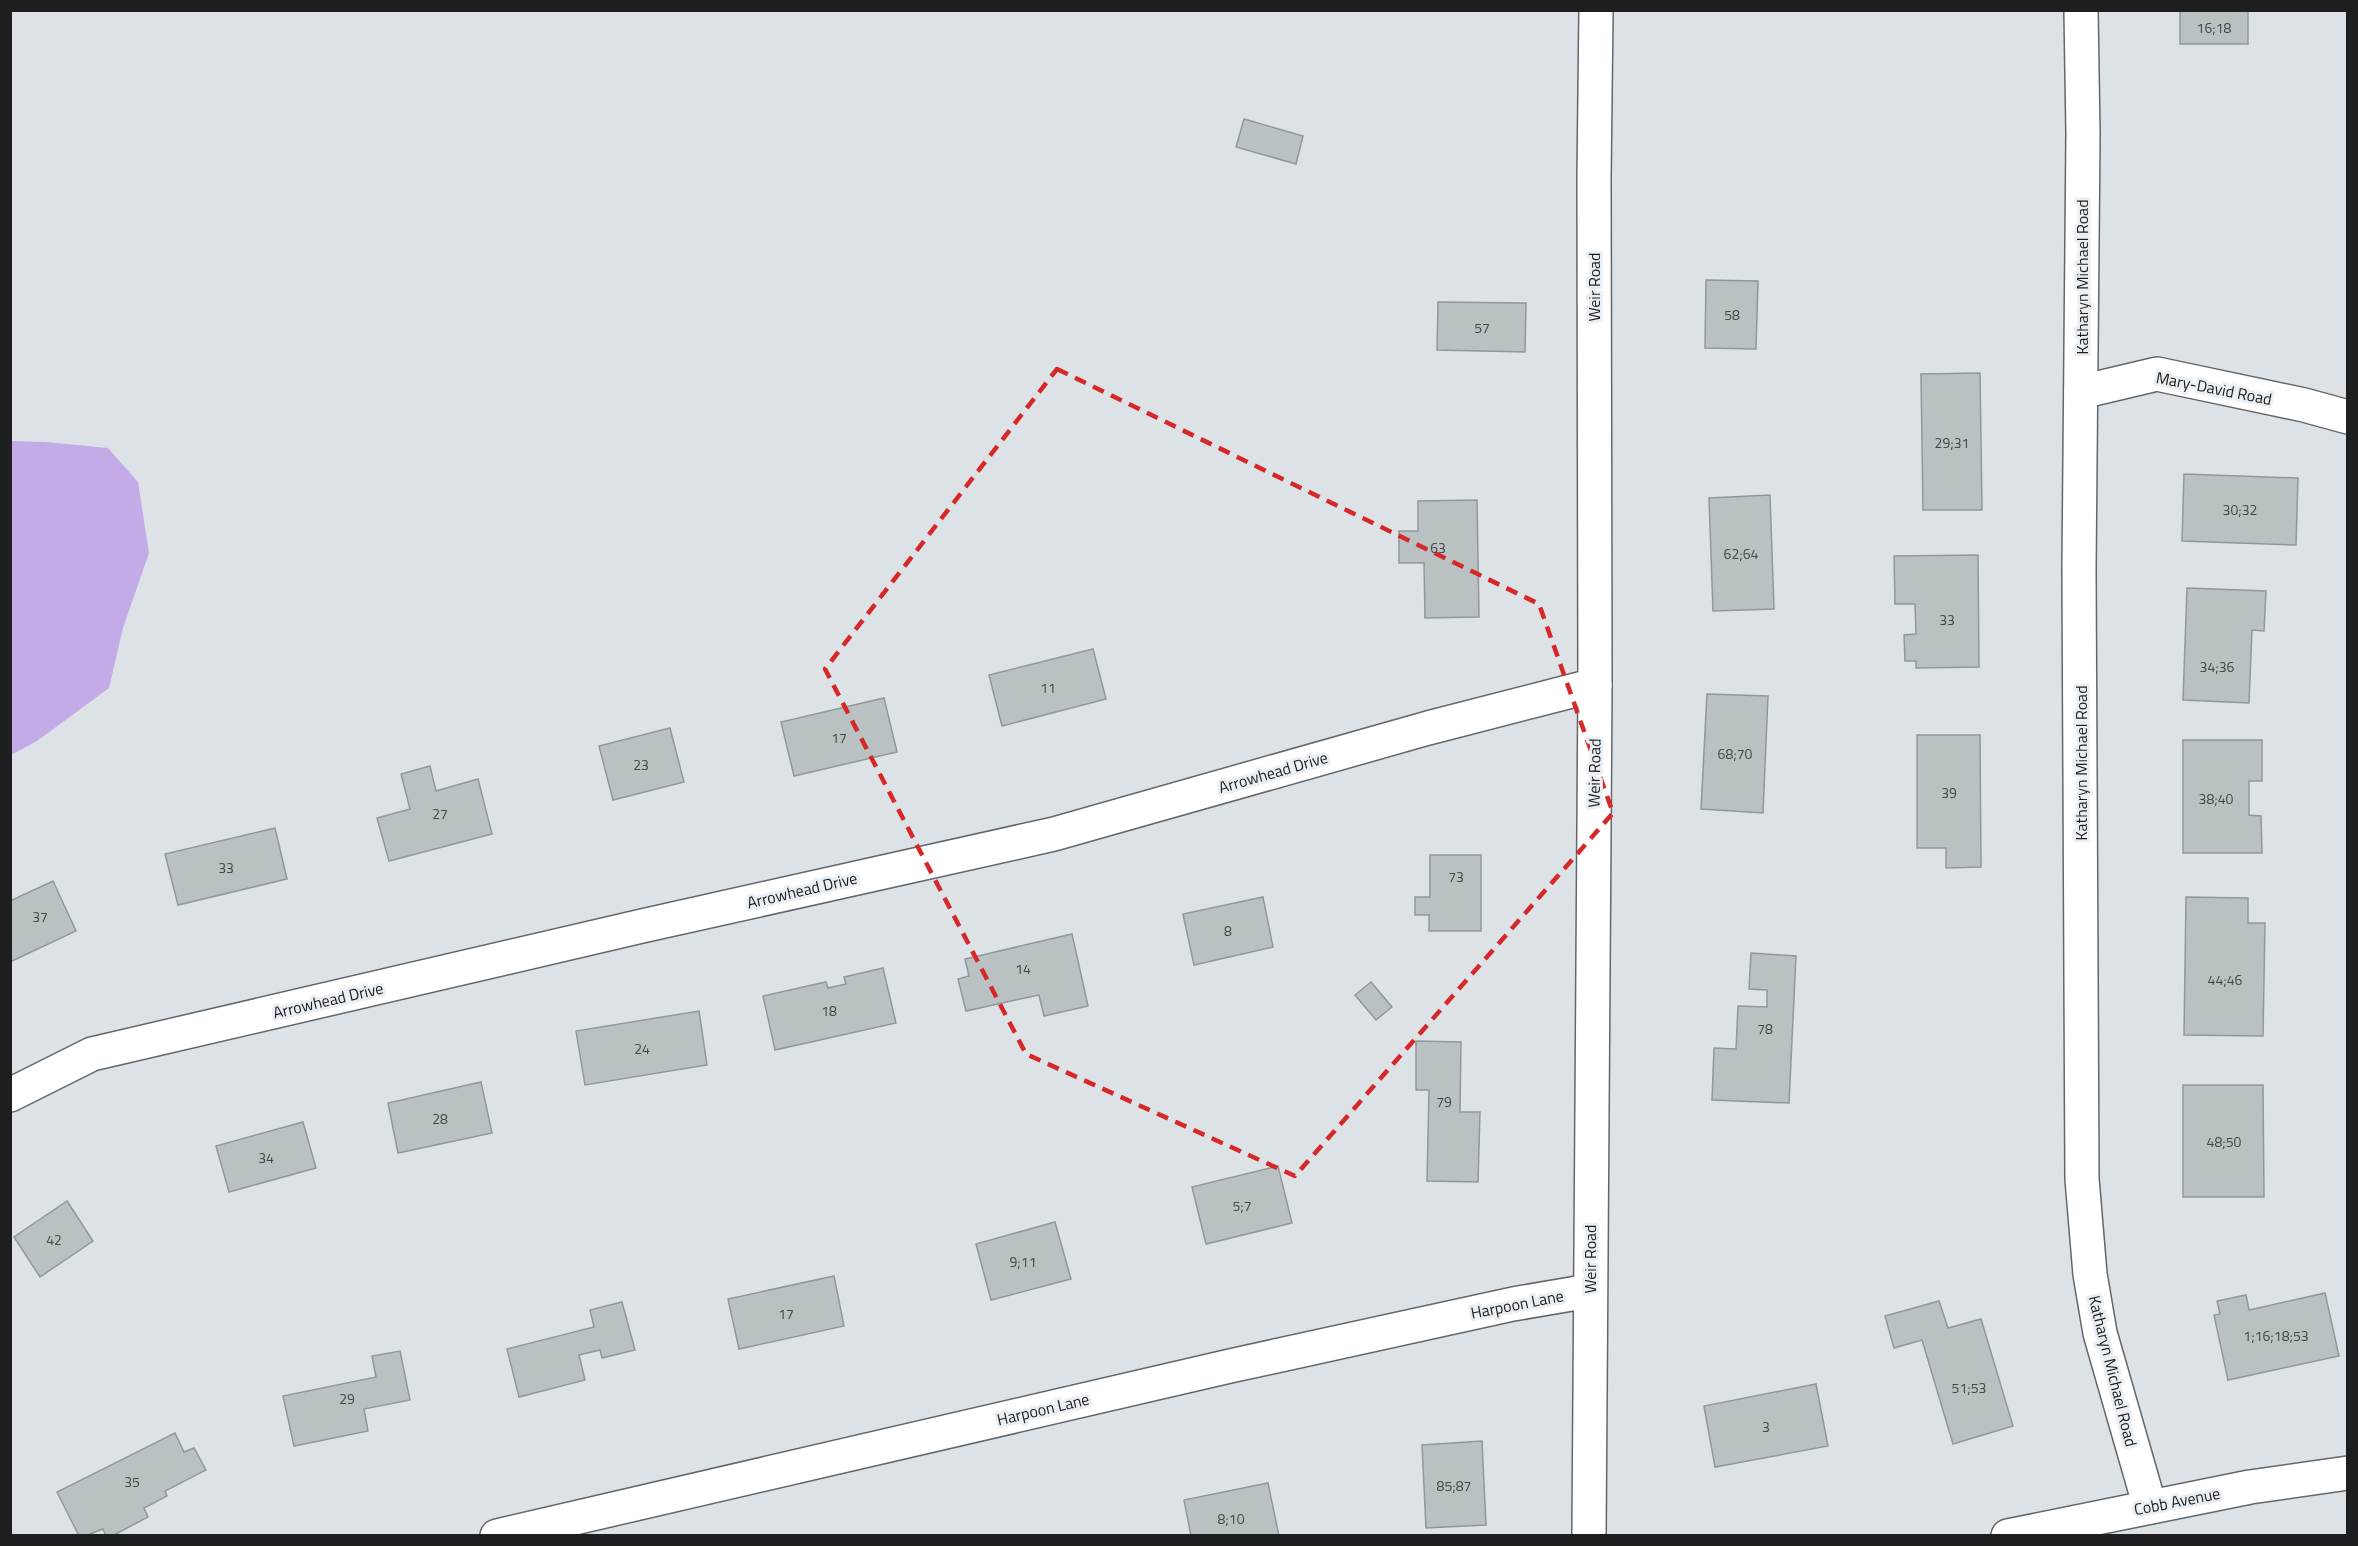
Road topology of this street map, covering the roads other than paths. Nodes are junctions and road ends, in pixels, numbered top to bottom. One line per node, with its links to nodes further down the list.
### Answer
1 (1596, 10): 5 (street, Weir Road)
2 (2081, 10): 3 (street, Katharyn Michael Road)
3 (2081, 392): 4 (street, Mary-David Road); 9 (street, Katharyn Michael Road)
4 (2348, 417)
5 (1595, 685): 6 (street, Arrowhead Drive); 7 (street, Weir Road)
6 (10, 1095)
7 (1589, 1291): 10 (street, Harpoon Lane); 11 (street, Weir Road)
8 (2348, 1473): 9 (street, Cobb Avenue)
9 (2150, 1507): 12 (street, Cobb Avenue)
10 (497, 1536)
11 (1589, 1536)
12 (2008, 1536)

